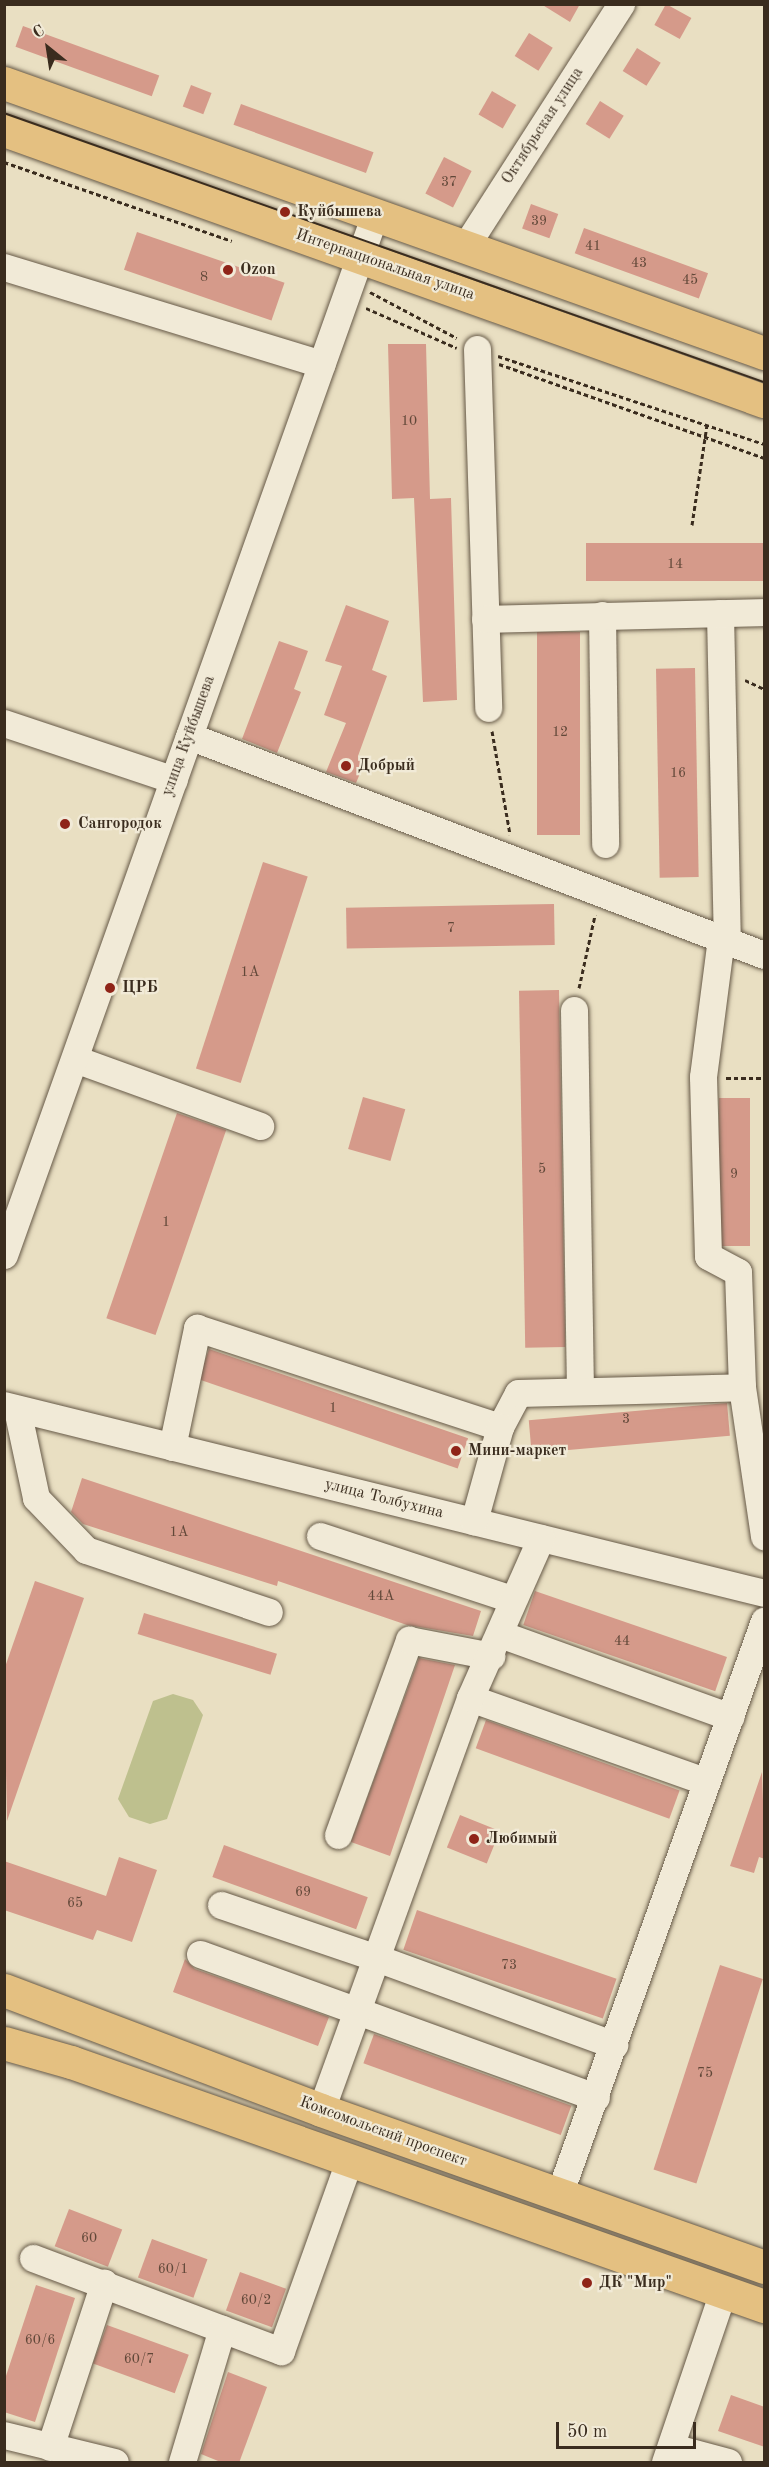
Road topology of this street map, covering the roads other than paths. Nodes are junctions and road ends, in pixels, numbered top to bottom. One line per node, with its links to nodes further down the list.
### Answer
1 (621, 4): 5 (street, Октябрьская улица)
2 (4, 83): 4 (main road)
3 (4, 130): 7 (main road, Интернациональная улица)
4 (374, 217): 5 (main road); 7 (street, улица Куйбышева)
5 (465, 247): 9 (main road)
6 (4, 267): 10 (street)
7 (353, 279): 10 (street, улица Куйбышева); 11 (main road, Интернациональная улица)
8 (477, 353): 15 (street)
9 (765, 353)
10 (322, 364): 18 (street, улица Куйбышева)
11 (765, 401)
12 (765, 612): 13 (street)
13 (720, 613): 14 (street); 21 (street)
14 (602, 615): 15 (street); 20 (street)
15 (485, 619): 16 (street)
16 (488, 708)
17 (4, 723): 19 (street)
18 (189, 736): 19 (street, улица Куйбышева); 21 (street)
19 (174, 780): 24 (street, улица Куйбышева)
20 (605, 844)
21 (724, 939): 22 (street); 27 (street)
22 (765, 955)
23 (574, 1010): 28 (street)
24 (75, 1059): 25 (street); 26 (street, улица Куйбышева)
25 (260, 1126)
26 (4, 1255)
27 (742, 1387): 28 (street); 34 (street)
28 (580, 1390): 30 (street)
29 (11, 1407): 31 (street, улица Толбухина); 38 (street)
30 (500, 1427): 31 (street); 32 (street)
31 (172, 1447): 32 (street, улица Толбухина)
32 (474, 1521): 35 (street, улица Толбухина)
33 (320, 1536): 37 (street)
34 (765, 1536)
35 (542, 1538): 36 (street, улица Толбухина); 37 (street)
36 (765, 1593)
37 (512, 1599): 40 (street)
38 (269, 1612)
39 (765, 1621): 42 (street)
40 (495, 1645): 41 (street); 42 (street); 44 (street)
41 (470, 1698): 43 (street); 47 (street)
42 (730, 1717): 43 (street)
43 (707, 1782): 51 (street)
44 (338, 1834)
45 (221, 1905): 47 (street)
46 (201, 1954): 49 (street)
47 (374, 1957): 49 (street); 51 (street)
48 (4, 1990): 53 (main road, Комсомольский проспект)
49 (355, 2008): 52 (street); 53 (street)
50 (4, 2043): 55 (main road)
51 (614, 2045): 52 (street)
52 (596, 2097): 57 (street)
53 (321, 2110): 54 (main road, Комсомольский проспект)
54 (417, 2144): 56 (street); 57 (main road, Комсомольский проспект)
55 (349, 2161): 56 (main road); 65 (street)
56 (404, 2180): 59 (main road)
57 (559, 2195): 58 (main road, Комсомольский проспект)
58 (619, 2216): 59 (street); 61 (main road, Комсомольский проспект)
59 (606, 2252): 63 (main road)
60 (33, 2258): 62 (street)
61 (765, 2266)
62 (104, 2283): 65 (street); 67 (street)
63 (723, 2292): 64 (main road); 68 (street)
64 (765, 2306)
65 (222, 2330): 70 (street)
66 (4, 2435): 67 (street)
67 (50, 2447): 69 (street)
68 (669, 2455): 71 (street)
69 (115, 2463)
70 (182, 2463)
71 (728, 2463)

